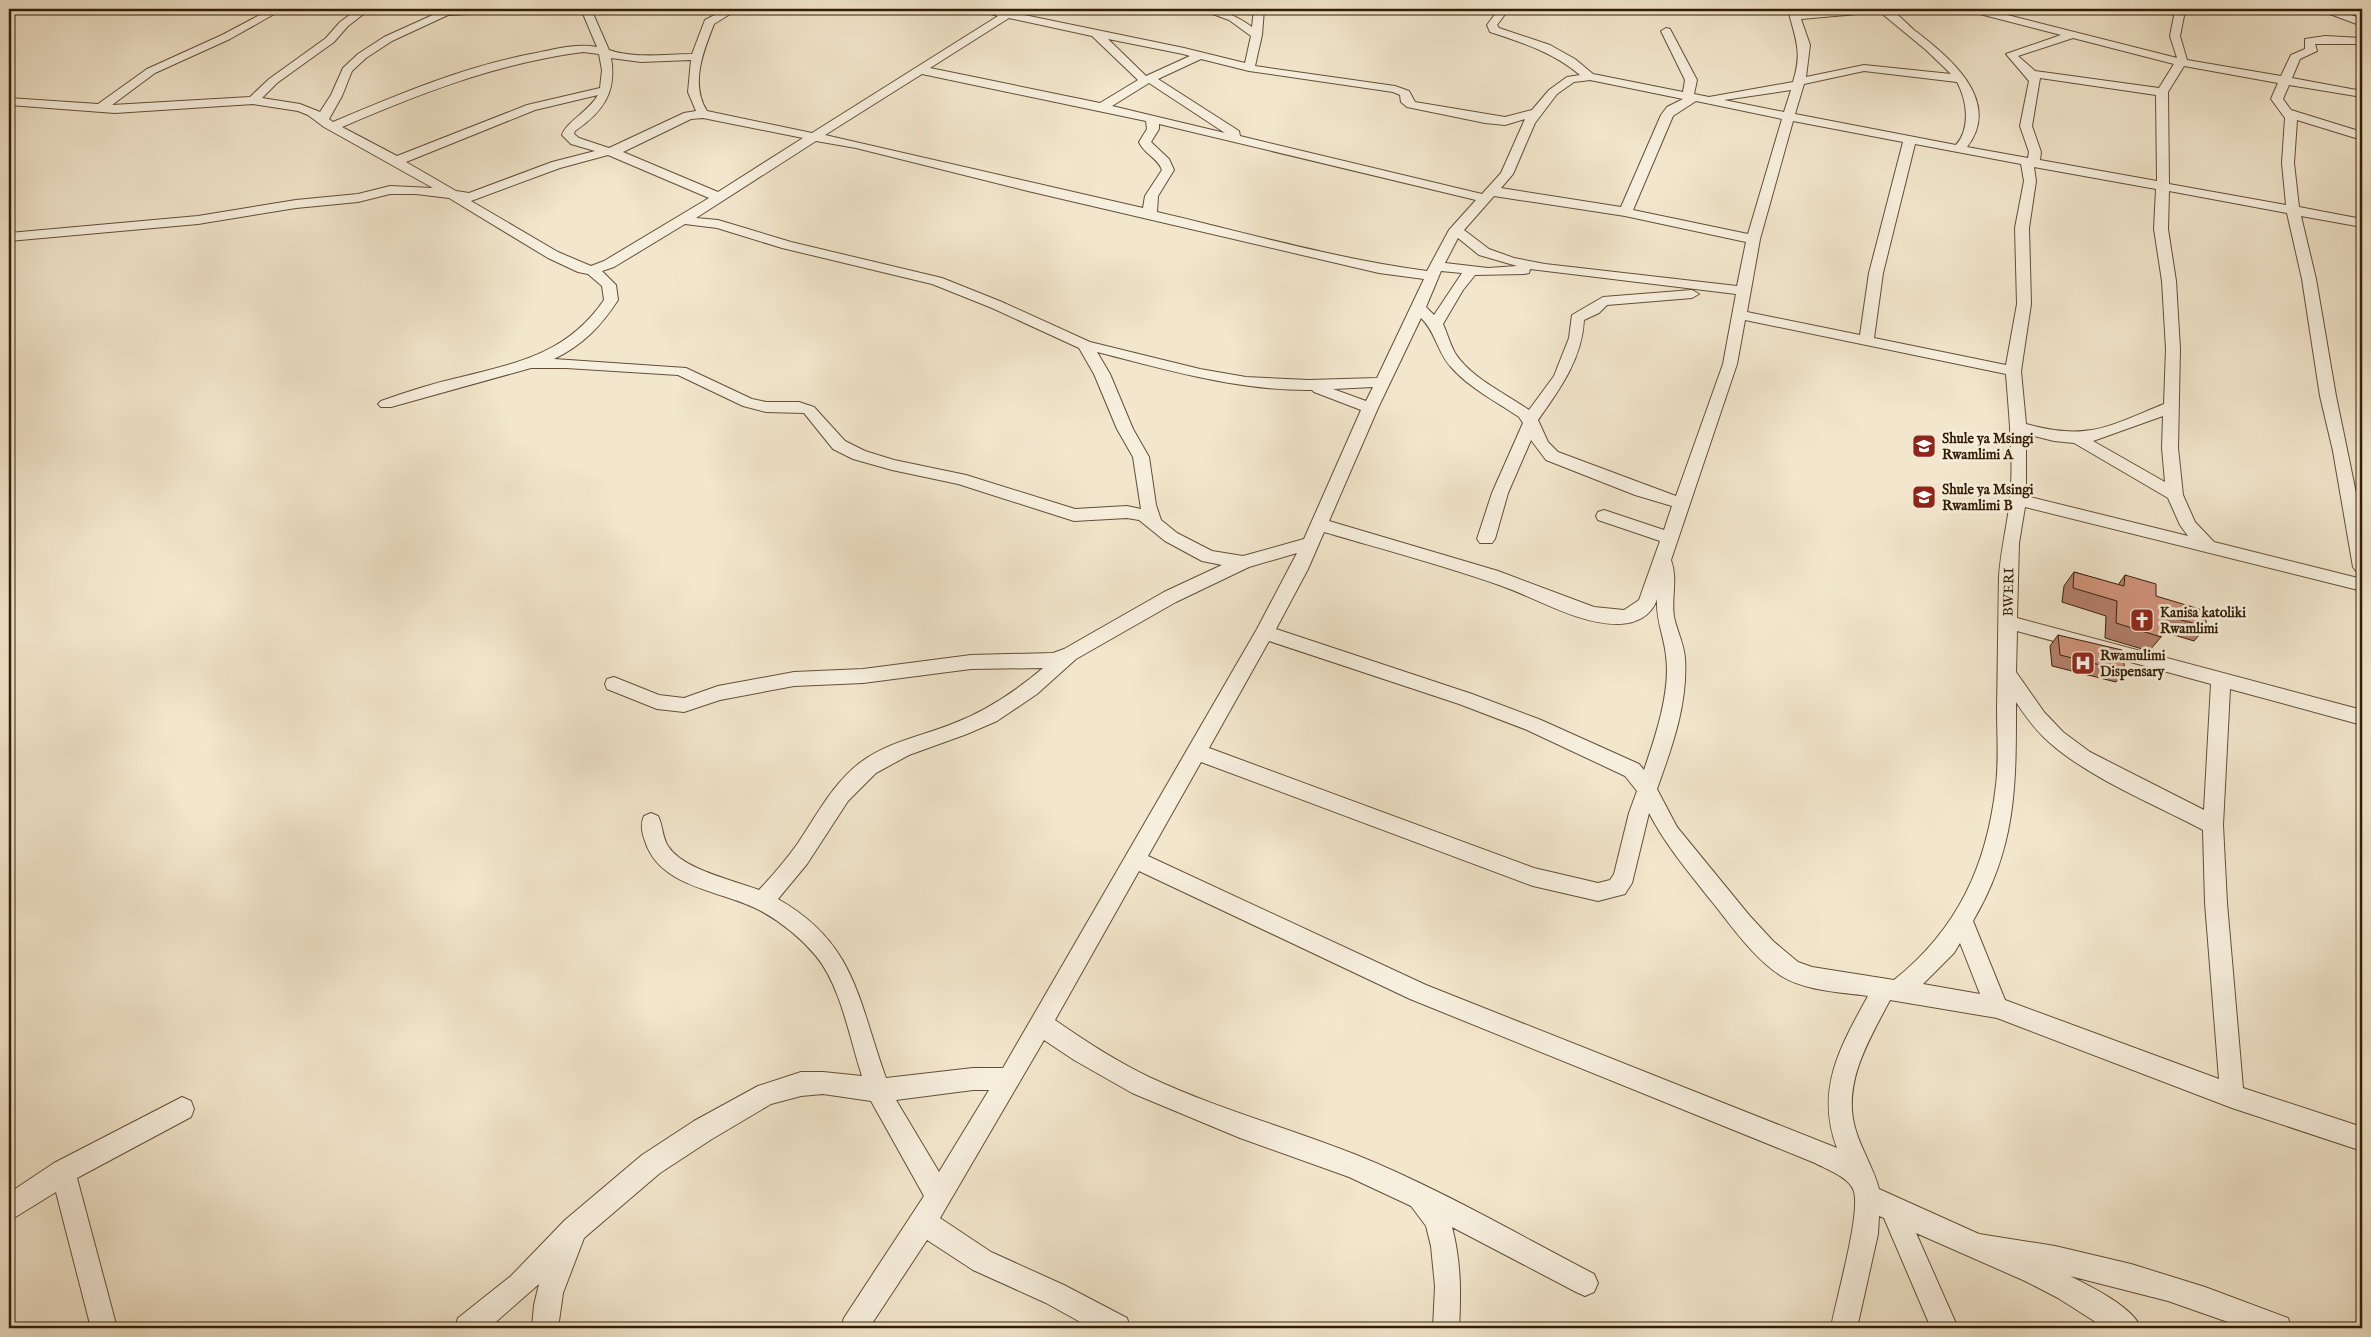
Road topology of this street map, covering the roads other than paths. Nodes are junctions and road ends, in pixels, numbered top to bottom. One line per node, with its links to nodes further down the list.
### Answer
1 (278, 9): 49 (street)
2 (365, 9): 46 (street)
3 (508, 9): 15 (street)
4 (586, 9): 29 (street)
5 (733, 9): 17 (street)
6 (984, 9): 19 (street)
7 (1042, 9): 21 (street)
8 (1204, 9): 20 (street)
9 (1259, 9): 26 (street)
10 (1504, 9): 37 (street)
11 (1883, 9): 18 (street); 39 (street)
12 (1972, 9): 25 (street)
13 (2173, 9): 32 (street)
14 (2326, 9): 22 (street)
15 (485, 10): 55 (street)
16 (1244, 10): 20 (street)
17 (716, 12): 31 (street)
18 (1794, 12): 41 (street)
19 (1005, 16): 21 (street); 28 (street)
20 (1233, 18): 26 (street)
21 (1032, 21): 24 (street)
22 (2362, 23)
23 (1666, 30): 45 (street)
24 (1095, 34): 30 (street); 38 (street)
25 (2073, 34): 32 (street); 36 (street)
26 (1257, 35): 33 (street)
27 (2362, 41): 40 (street)
28 (954, 47): 34 (street); 35 (street)
29 (605, 50): 31 (street); 42 (street); 56 (street)
30 (1202, 55): 33 (street); 38 (street)
31 (696, 57): 52 (street)
32 (2181, 62): 40 (street); 43 (street)
33 (1249, 68): 50 (street)
34 (921, 70): 35 (street); 57 (street)
35 (940, 74): 48 (street)
36 (2033, 74): 43 (street); 64 (street)
37 (1590, 78): 45 (street); 50 (street)
38 (1148, 80): 48 (street); 59 (street)
39 (1961, 80): 41 (street); 61 (street)
40 (2285, 81): 44 (street); 51 (street)
41 (1799, 83): 45 (street); 53 (street)
42 (606, 90): 62 (street); 63 (street)
43 (2162, 92): 65 (street)
44 (2362, 94)
45 (1694, 98): 53 (street); 70 (street)
46 (252, 100): 49 (street); 55 (street)
47 (9, 102): 49 (street)
48 (1102, 107): 54 (street)
49 (101, 108)
50 (1535, 113): 66 (street)
51 (2288, 113): 58 (street); 69 (street)
52 (703, 114): 57 (street); 62 (street)
53 (1790, 117): 60 (street); 76 (street)
54 (1152, 119): 59 (street); 71 (street)
55 (322, 120): 56 (street)
56 (334, 126): 63 (street)
57 (816, 136): 68 (street); 71 (street)
58 (2362, 136)
59 (1244, 140): 66 (street)
60 (1910, 140): 61 (street); 87 (street)
61 (1958, 150): 64 (street)
62 (609, 151): 67 (street); 68 (street)
63 (396, 161): 67 (street)
64 (2031, 162): 65 (street); 90 (street, BWERI)
65 (2163, 185): 69 (street); 94 (street)
66 (1488, 195): 70 (street); 74 (street)
67 (451, 196): 75 (street); 78 (street)
68 (718, 197): 72 (street)
69 (2293, 210): 73 (street); 114 (street)
70 (1625, 212): 76 (street)
71 (1151, 214): 80 (street)
72 (683, 220): 78 (street); 88 (street)
73 (2362, 223)
74 (1456, 230): 77 (street); 80 (street)
75 (9, 237)
76 (1753, 239): 82 (street)
77 (1545, 268): 79 (street); 81 (street)
78 (592, 270): 89 (street)
79 (1472, 270): 80 (street); 86 (street)
80 (1434, 271): 83 (street)
81 (1595, 274): 82 (street); 84 (street)
82 (1736, 290): 84 (street); 85 (street)
83 (1419, 308): 86 (street); 91 (street)
84 (1584, 314): 96 (street)
85 (1740, 315): 87 (street); 102 (street)
86 (1436, 324): 96 (street)
87 (1864, 341): 90 (street)
88 (1084, 346): 92 (street); 104 (street)
89 (534, 364): 93 (street); 104 (street)
90 (2013, 371): 97 (street, BWERI)
91 (1382, 382): 92 (street); 95 (street)
92 (1309, 385): 95 (street)
93 (386, 404)
94 (2173, 406): 98 (street); 100 (street)
95 (1370, 408): 105 (street)
96 (1531, 421): 99 (street); 109 (street)
97 (2018, 427): 98 (street); 101 (street, BWERI)
98 (2077, 438): 100 (street)
99 (1641, 491): 102 (street); 107 (street)
100 (2176, 495): 106 (street)
101 (2018, 500): 108 (street); 116 (street, BWERI)
102 (1680, 502): 107 (street)
103 (1604, 516): 107 (street)
104 (1153, 520): 113 (street)
105 (1318, 524): 110 (street); 112 (street)
106 (2188, 525): 108 (street); 111 (street)
107 (1670, 532): 112 (street)
108 (2174, 538): 111 (street)
109 (1486, 539)
110 (1308, 544): 113 (street); 117 (street)
111 (2208, 547): 115 (street)
112 (1662, 559): 124 (street)
113 (1243, 562): 118 (street)
114 (2362, 567)
115 (2362, 585)
116 (2008, 622): 119 (street, BWERI); 120 (street)
117 (1265, 632): 123 (street); 124 (street)
118 (1071, 654): 121 (street); 128 (street)
119 (2007, 673): 126 (street); 129 (street, BWERI)
120 (2221, 678): 122 (street); 126 (street)
121 (614, 684)
122 (2362, 716)
123 (1197, 752): 124 (street); 127 (street)
124 (1647, 788): 130 (street)
125 (651, 822): 128 (street)
126 (2213, 825): 135 (street)
127 (1134, 859): 132 (street); 139 (street)
128 (762, 901): 134 (street)
129 (1961, 919): 130 (street, BWERI); 131 (street)
130 (1892, 989): 131 (street); 139 (street)
131 (1997, 1007): 135 (street)
132 (1041, 1024): 133 (street); 141 (street)
133 (1009, 1079): 134 (street); 140 (street)
134 (879, 1090): 140 (street); 145 (street)
135 (2232, 1096): 137 (street)
136 (182, 1109): 138 (street)
137 (2362, 1139)
138 (63, 1172): 142 (street); 148 (street)
139 (1866, 1189): 143 (street); 154 (street)
140 (939, 1197): 144 (street)
141 (1420, 1197): 147 (street); 153 (street)
142 (9, 1208)
143 (1893, 1210): 146 (street); 155 (street)
144 (923, 1222): 151 (street); 152 (street)
145 (574, 1229): 149 (street); 150 (street)
146 (1978, 1247): 156 (street); 157 (street)
147 (1585, 1283)
148 (104, 1328)
149 (468, 1328)
150 (545, 1328)
151 (854, 1328)
152 (1117, 1328)
153 (1446, 1328)
154 (1844, 1328)
155 (1945, 1328)
156 (2128, 1328)
157 (2278, 1328)

